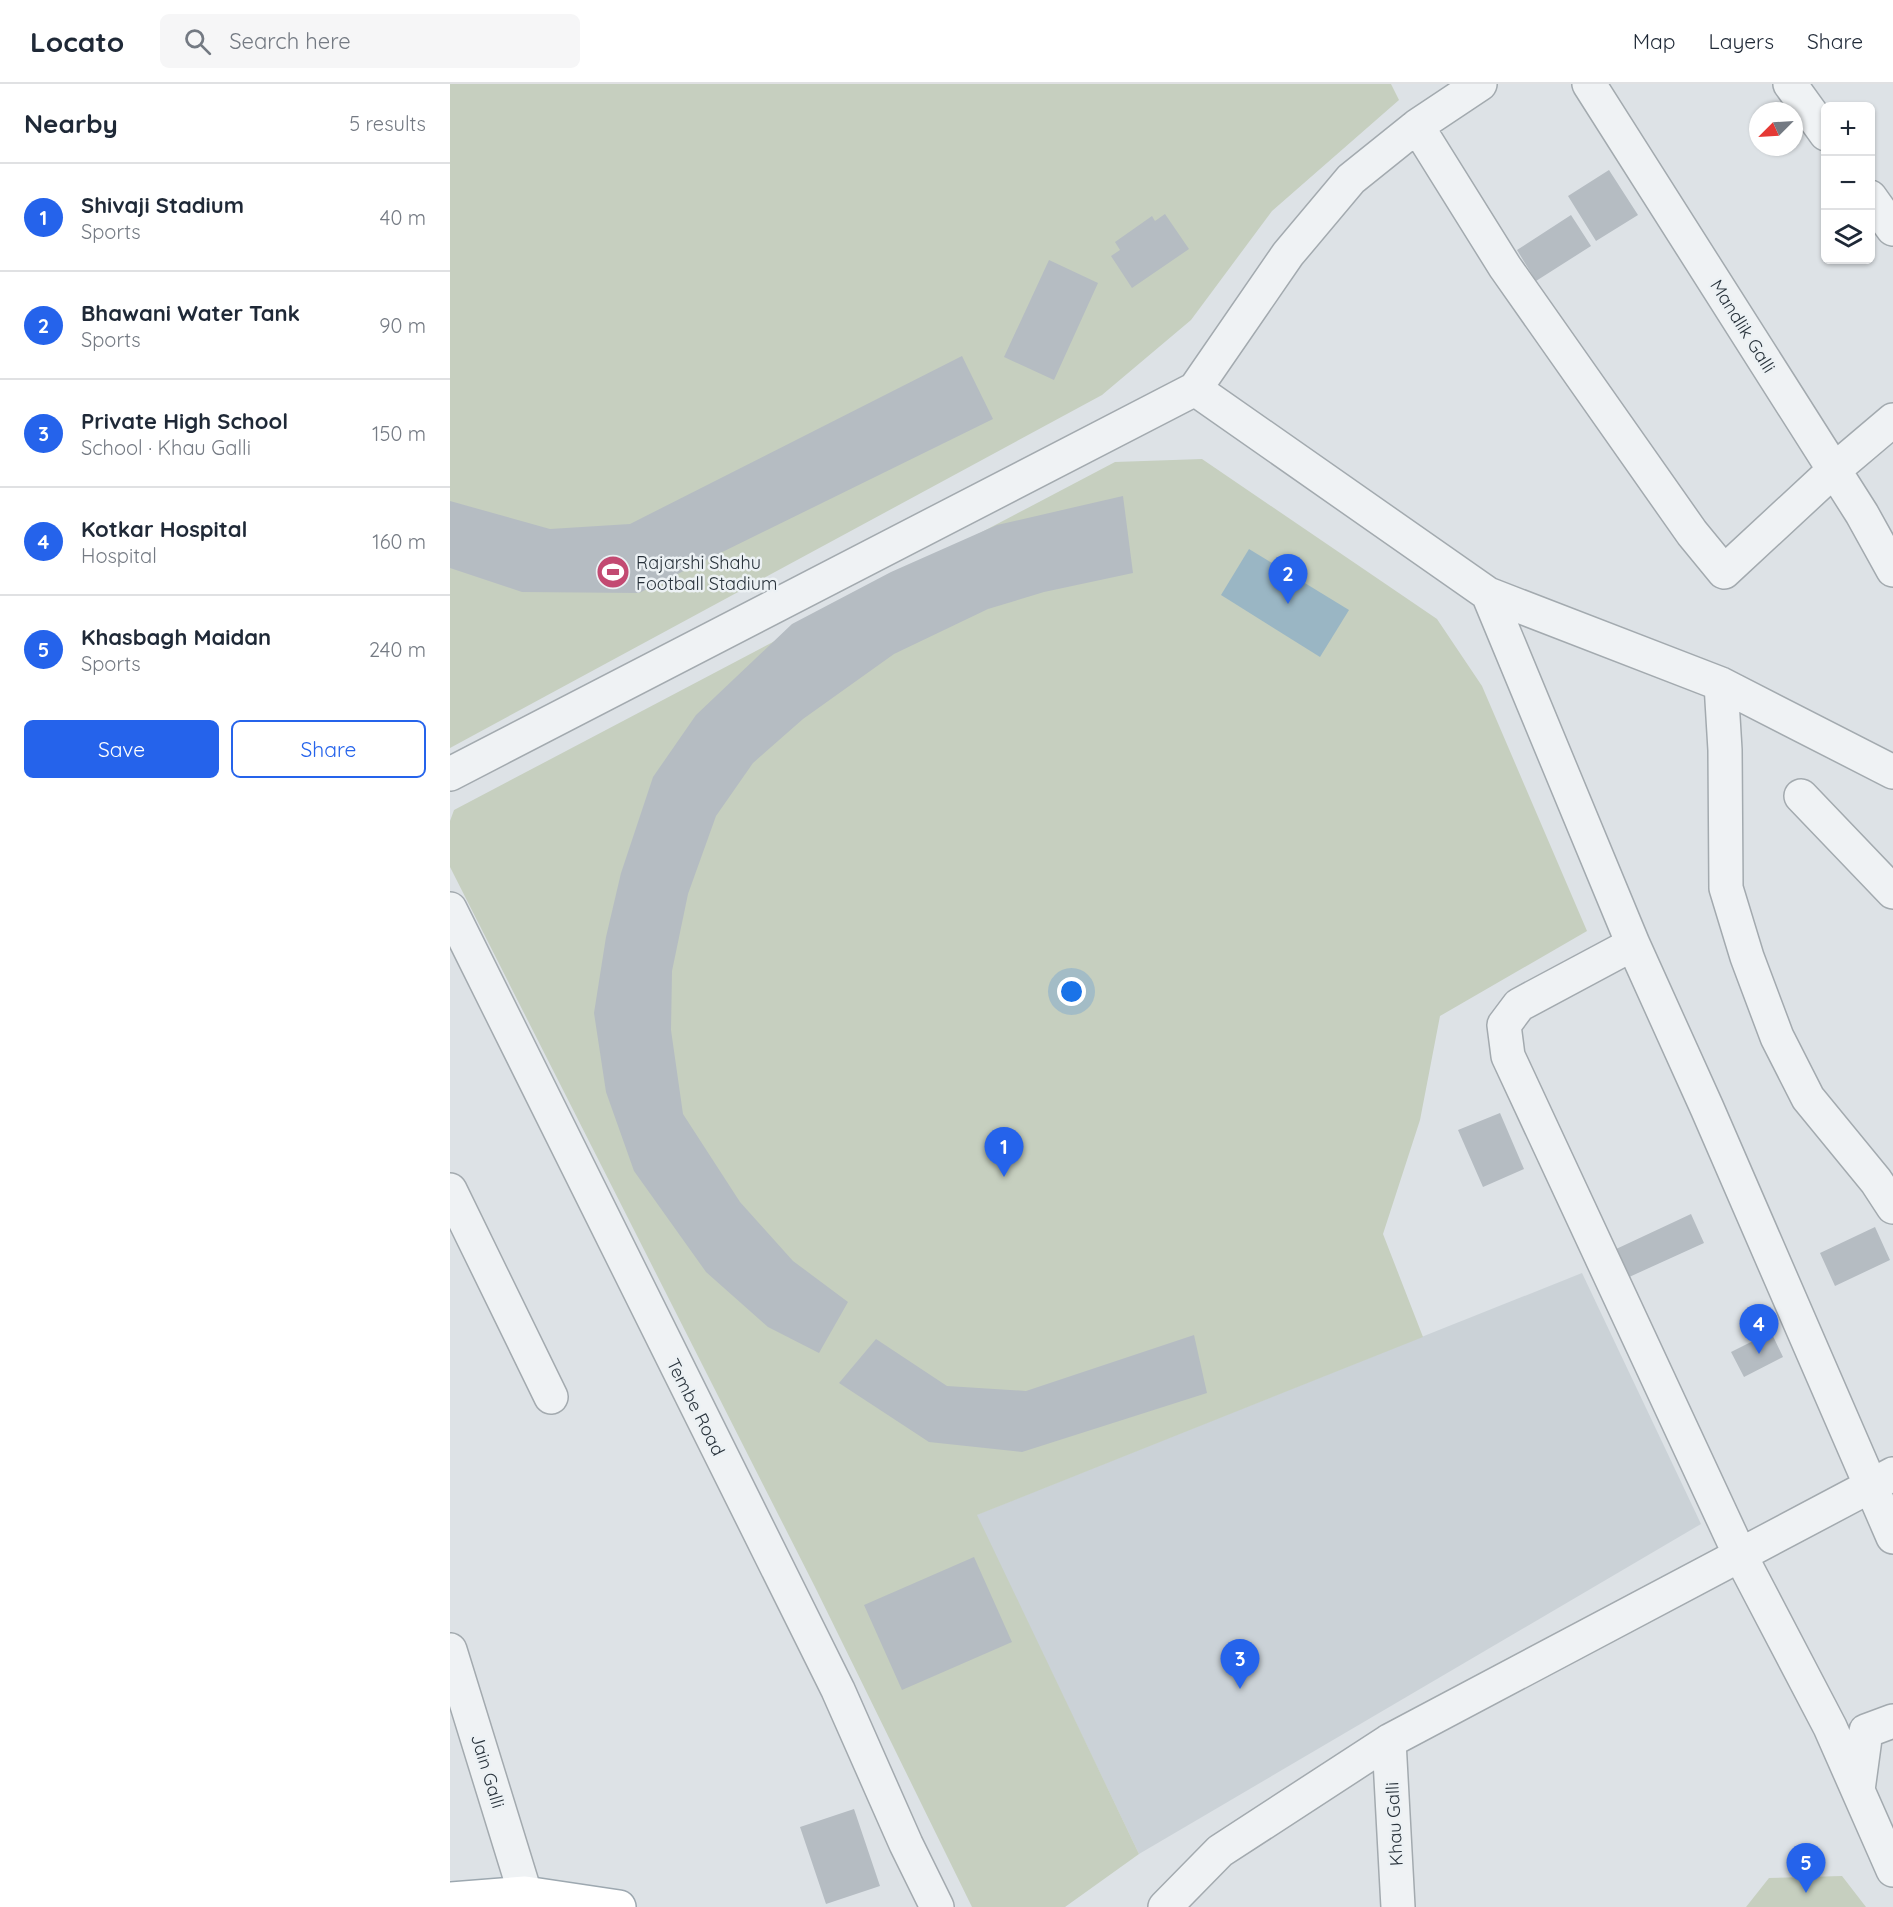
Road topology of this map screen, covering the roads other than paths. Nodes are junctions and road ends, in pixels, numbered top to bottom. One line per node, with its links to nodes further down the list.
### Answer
1 (1480, 84): 4 (street)
2 (1589, 84): 10 (street, Mandlik Galli)
3 (1790, 84): 5 (street)
4 (1417, 126): 8 (street); 10 (street)
5 (1821, 127)
6 (1875, 204): 7 (street)
7 (1893, 229)
8 (1195, 389): 12 (street); 15 (street)
9 (1893, 420): 10 (street)
10 (1834, 470): 11 (street, Mandlik Galli)
11 (1893, 570)
12 (1488, 594): 13 (street); 19 (street)
13 (1721, 684): 14 (street); 21 (street)
14 (1893, 772)
15 (450, 774)
16 (1801, 796): 17 (street)
17 (1893, 892)
18 (450, 909): 34 (street, Tembe Road)
19 (1634, 944): 23 (street); 25 (street)
20 (450, 1190): 22 (street)
21 (1893, 1207)
22 (551, 1397)
23 (1881, 1481): 24 (street); 25 (street)
24 (1893, 1537)
25 (1740, 1555): 28 (street); 29 (street)
26 (450, 1650): 31 (street, Jain Galli)
27 (1893, 1721): 29 (street)
28 (1389, 1742): 35 (street); 36 (street, Khau Galli)
29 (1858, 1791): 30 (street)
30 (1893, 1870)
31 (525, 1893): 32 (main road); 33 (main road)
32 (450, 1899)
33 (619, 1907)
34 (937, 1907)
35 (1165, 1907)
36 (1398, 1907)

